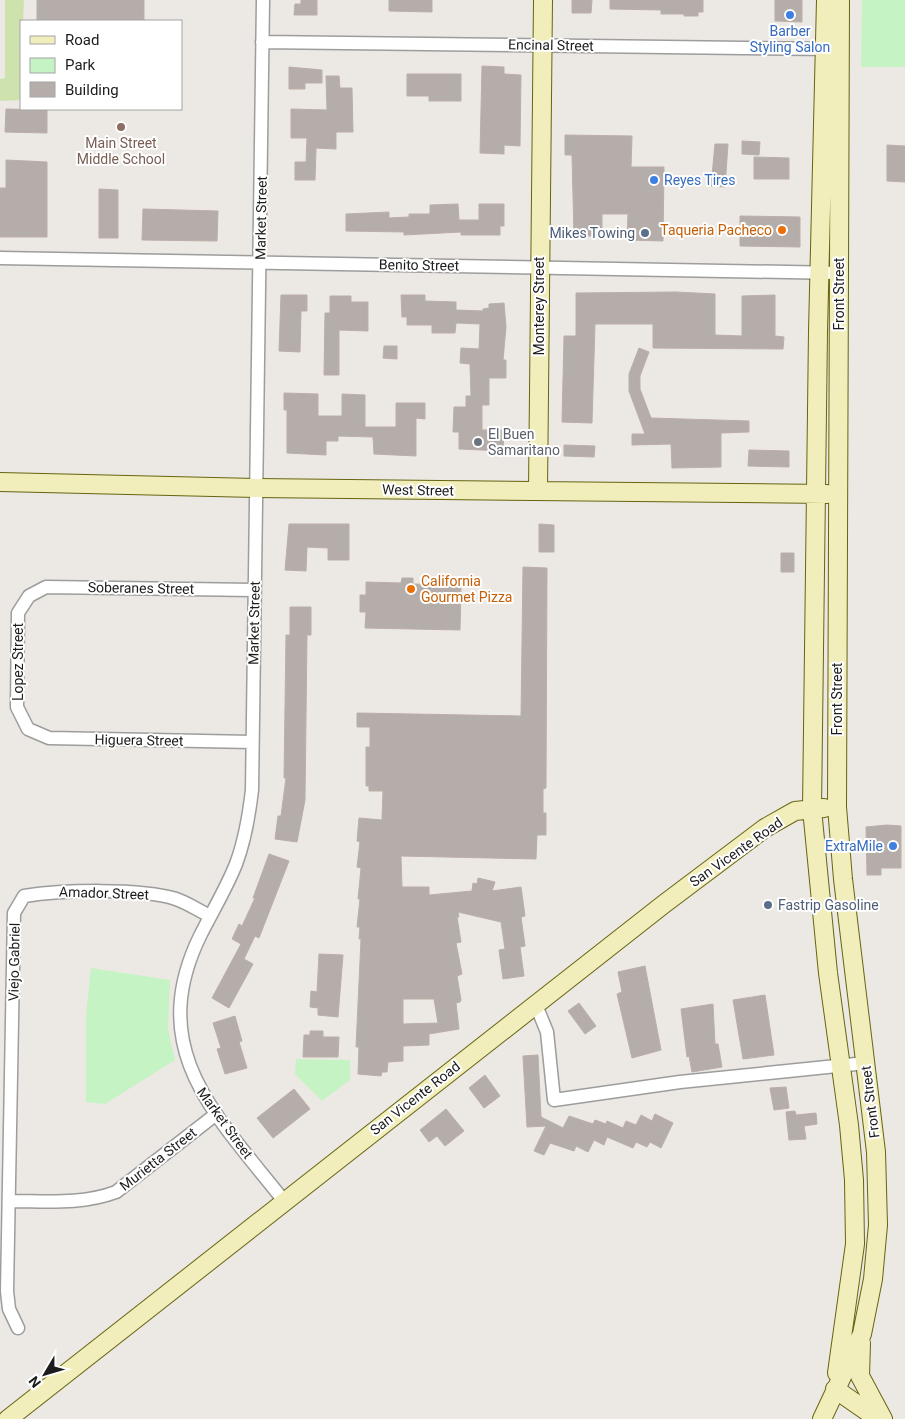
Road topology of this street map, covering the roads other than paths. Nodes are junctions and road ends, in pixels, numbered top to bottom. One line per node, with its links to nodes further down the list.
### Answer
1 (263, 0): 5 (street, Market Street)
2 (544, 0): 6 (main road, Monterey Street)
3 (826, 0): 7 (main road, Front Street)
4 (840, 0): 7 (main road, Front Street)
5 (262, 42): 6 (street, Encinal Street); 9 (street, Market Street)
6 (543, 45): 7 (street, Encinal Street); 10 (main road, Monterey Street)
7 (832, 49): 11 (main road, Front Street); 12 (main road, Front Street)
8 (0, 258): 9 (street, Benito Street)
9 (260, 264): 10 (street, Benito Street); 14 (street, Market Street)
10 (539, 266): 11 (street, Benito Street); 15 (main road, Monterey Street)
11 (821, 273): 12 (street, Benito Street); 16 (main road, Front Street)
12 (839, 273): 17 (main road, Front Street)
13 (0, 482): 14 (main road, West Street)
14 (256, 488): 15 (main road, West Street); 18 (street, Market Street)
15 (538, 491): 16 (main road, West Street)
16 (816, 494): 17 (main road, West Street); 23 (main road, Front Street)
17 (837, 494): 22 (main road, Front Street)
18 (254, 590): 19 (street, Soberanes Street); 21 (street, Market Street)
19 (29, 596): 20 (street, Lopez Street)
20 (28, 729): 21 (street, Higuera Street)
21 (252, 742): 25 (street, Market Street)
22 (837, 807): 23 (main road, San Vicente Road); 27 (main road, Front Street)
23 (812, 809): 26 (main road, San Vicente Road); 28 (main road, Front Street)
24 (24, 896): 25 (street, Amador Street); 30 (street, Viejo Gabriel)
25 (210, 916): 29 (street, Market Street)
26 (536, 1005): 28 (street); 31 (main road, San Vicente Road)
27 (866, 1063): 28 (street); 33 (main road, Front Street)
28 (840, 1066): 34 (main road, Front Street)
29 (215, 1115): 30 (street, Murietta Street); 31 (street, Market Street)
30 (9, 1201): 32 (street, Viejo Gabriel)
31 (284, 1201): 35 (main road, San Vicente Road)
32 (18, 1328)
33 (862, 1334): 34 (main road, Front Street); 38 (main road)
34 (835, 1389): 36 (main road); 37 (main road)
35 (8, 1419)
36 (822, 1419)
37 (878, 1419)
38 (883, 1419)

